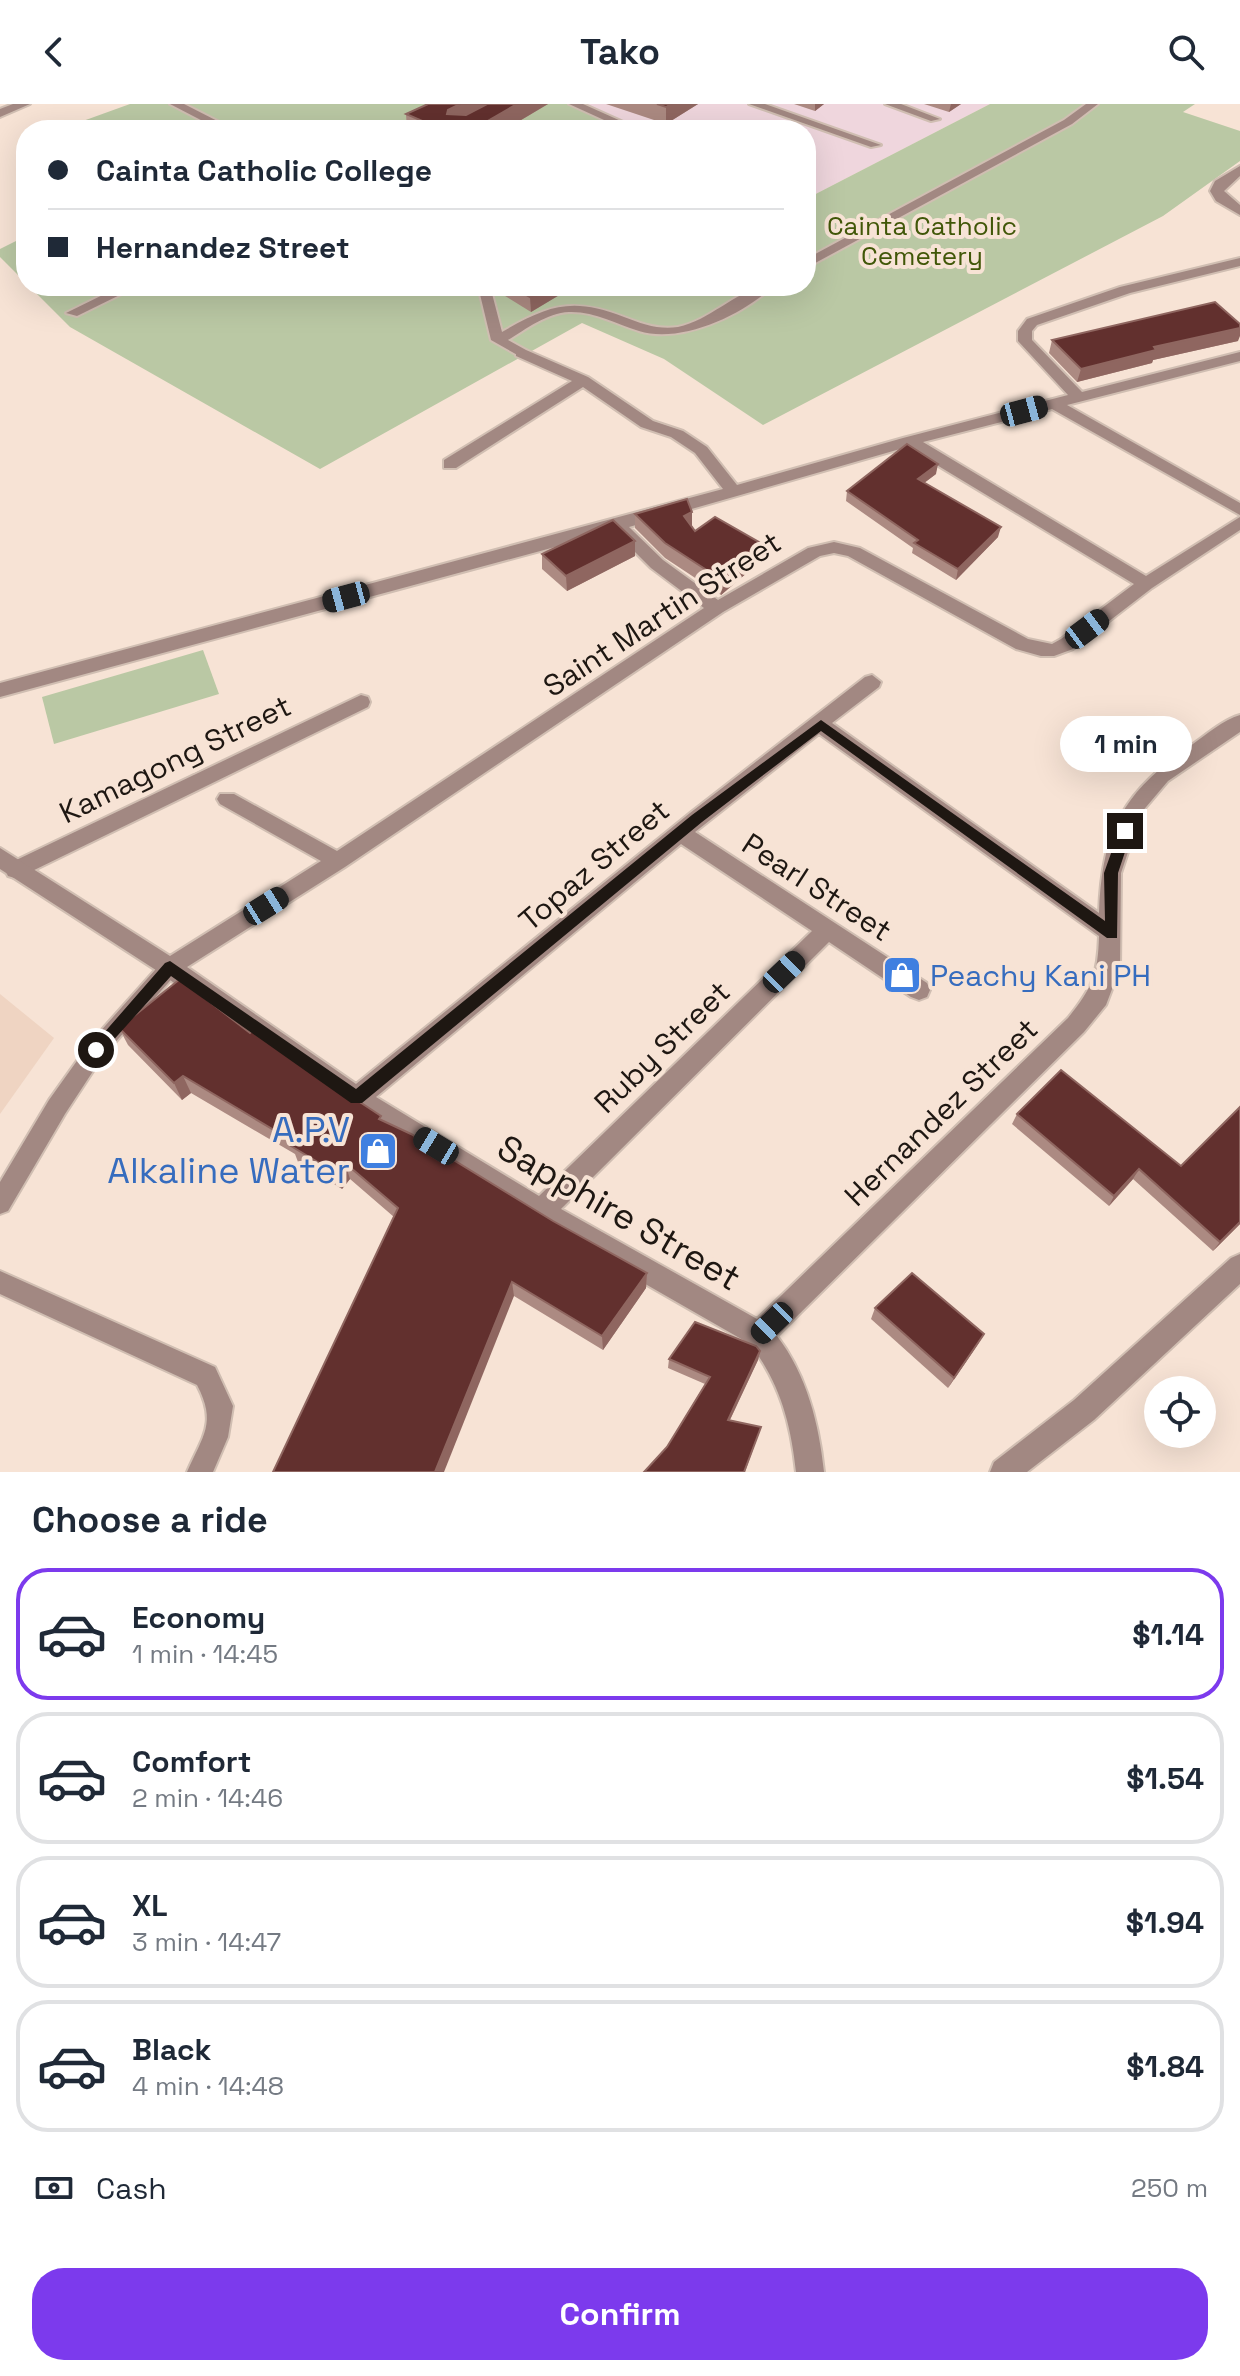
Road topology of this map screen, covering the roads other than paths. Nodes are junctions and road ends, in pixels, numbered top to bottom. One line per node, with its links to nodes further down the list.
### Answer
1 (24, 104): 7 (street)
2 (175, 104): 9 (lane)
3 (574, 104): 10 (lane)
4 (754, 104): 11 (lane)
5 (890, 104): 8 (lane)
6 (1093, 104): 16 (lane)
7 (0, 113)
8 (935, 119)
9 (208, 120)
10 (612, 120)
11 (801, 120)
12 (816, 125): 13 (lane)
13 (875, 145)
14 (1240, 170): 15 (street)
15 (1240, 211)
16 (816, 259)
17 (1240, 262): 26 (street)
18 (110, 296): 21 (lane)
19 (487, 296): 22 (lane)
20 (748, 296): 22 (lane)
21 (72, 313)
22 (498, 340): 23 (lane)
23 (521, 353): 25 (street)
24 (1240, 356): 26 (street)
25 (583, 380): 29 (street); 30 (street)
26 (1077, 396): 27 (street)
27 (1052, 403): 28 (street); 31 (street)
28 (909, 441): 30 (street); 34 (street)
29 (450, 464)
30 (734, 492): 33 (street)
31 (1240, 510)
32 (1240, 522): 34 (street, Saint Martin Street)
33 (617, 525): 35 (street); 37 (street)
34 (1146, 584): 35 (street, Saint Martin Street)
35 (717, 608): 43 (street, Saint Martin Street)
36 (872, 682): 40 (street, Topaz Street)
37 (0, 690)
38 (361, 702): 44 (street, Kamagong Street)
39 (1240, 722): 46 (street, Hernandez Street)
40 (821, 725): 42 (street, Topaz Street); 46 (street)
41 (227, 799): 43 (street)
42 (681, 834): 45 (street, Pearl Street); 49 (street, Topaz Street)
43 (338, 861): 47 (street, Saint Martin Street)
44 (8, 863): 47 (street, Sapphire Street)
45 (828, 929): 48 (street, Pearl Street); 51 (street, Ruby Street)
46 (1112, 934): 54 (street, Hernandez Street)
47 (170, 967): 49 (street, Sapphire Street); 50 (lane)
48 (919, 990)
49 (357, 1098): 51 (street, Sapphire Street)
50 (0, 1203)
51 (541, 1211): 54 (street, Sapphire Street)
52 (1238, 1272): 57 (street)
53 (0, 1282): 55 (lane)
54 (759, 1335): 56 (street, Sapphire Street)
55 (200, 1472)
56 (810, 1472)
57 (1004, 1472)

